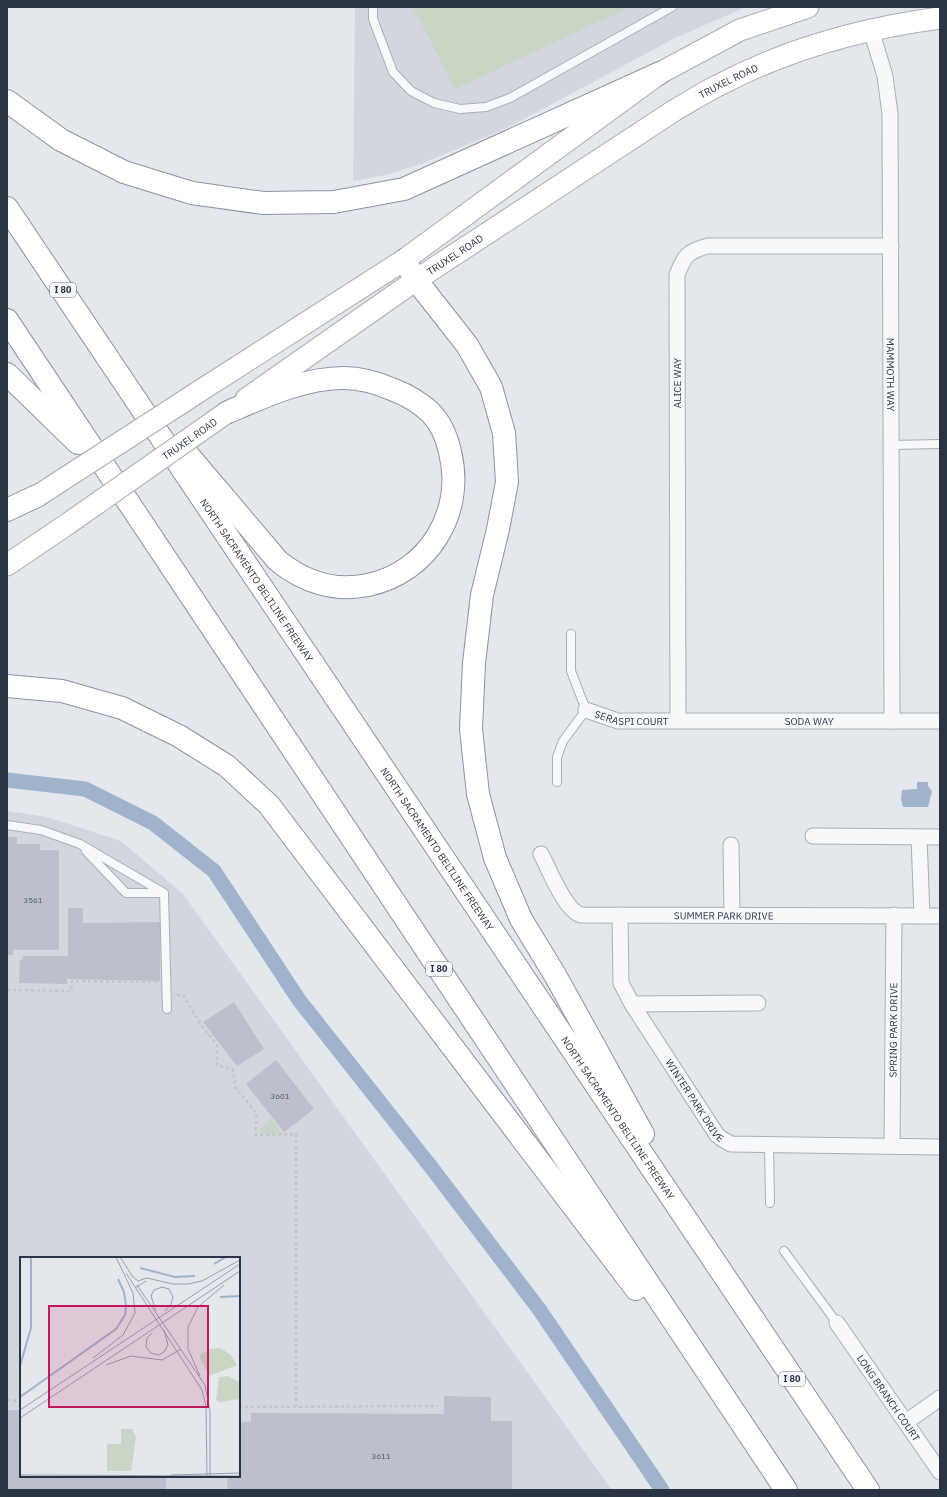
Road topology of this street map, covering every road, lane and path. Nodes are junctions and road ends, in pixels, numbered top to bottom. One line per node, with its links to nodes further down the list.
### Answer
1 (373, 7): 2 (lane)
2 (672, 7)
3 (808, 7): 6 (main road)
4 (940, 18): 5 (main road, TRUXEL ROAD)
5 (871, 30): 9 (street, MAMMOTH WAY); 11 (main road, TRUXEL ROAD)
6 (660, 73): 7 (highway); 10 (main road)
7 (7, 101)
8 (7, 208): 13 (highway, NORTH SACRAMENTO BELTLINE FREEWAY / I 80)
9 (891, 246): 17 (street, MAMMOTH WAY); 26 (street, ALICE WAY)
10 (404, 260): 11 (highway); 19 (main road, bridge)
11 (416, 280): 15 (main road, TRUXEL ROAD); 53 (highway)
12 (7, 320): 18 (highway, I 80)
13 (119, 373): 15 (highway); 53 (highway, NORTH SACRAMENTO BELTLINE FREEWAY / I 80)
14 (7, 374): 18 (highway)
15 (226, 413): 22 (main road, TRUXEL ROAD, bridge)
16 (940, 444): 17 (lane)
17 (891, 445): 27 (street, MAMMOTH WAY)
18 (109, 472): 62 (highway, I 80)
19 (40, 495): 20 (highway); 21 (main road)
20 (7, 510)
21 (7, 518)
22 (7, 565)
23 (571, 634): 25 (lane)
24 (7, 686): 62 (highway)
25 (586, 710): 26 (street, SERASPI COURT); 29 (lane)
26 (678, 720): 27 (street, SODA WAY)
27 (892, 721): 28 (street, SODA WAY)
28 (940, 721)
29 (558, 782)
30 (7, 825): 34 (lane)
31 (813, 836): 32 (street)
32 (919, 837): 33 (street); 41 (street)
33 (940, 837)
34 (80, 844): 37 (lane); 37 (lane)
35 (731, 845): 38 (street)
36 (541, 854): 39 (street, SUMMER PARK DRIVE)
37 (164, 892): 44 (lane)
38 (732, 914): 39 (street, SUMMER PARK DRIVE); 40 (street, SUMMER PARK DRIVE)
39 (620, 915): 46 (street, WINTER PARK DRIVE)
40 (894, 915): 41 (street, SUMMER PARK DRIVE); 49 (street, SPRING PARK DRIVE)
41 (922, 916): 42 (street, SUMMER PARK DRIVE)
42 (940, 916)
43 (7, 990): 44 (path)
44 (167, 995): 47 (lane); 58 (path)
45 (758, 1003): 46 (street)
46 (632, 1004): 48 (street, WINTER PARK DRIVE)
47 (167, 1009)
48 (769, 1144): 49 (street, WINTER PARK DRIVE); 51 (lane)
49 (892, 1145): 50 (street, WINTER PARK DRIVE)
50 (940, 1147)
51 (770, 1203)
52 (784, 1251): 54 (lane)
53 (717, 1268): 65 (highway, NORTH SACRAMENTO BELTLINE FREEWAY / I 80)
54 (837, 1323): 61 (street, LONG BRANCH COURT)
55 (940, 1398): 61 (street)
56 (7, 1400): 57 (path)
57 (20, 1401)
58 (296, 1406): 59 (path); 60 (path)
59 (438, 1406)
60 (240, 1407)
61 (906, 1422): 63 (street, LONG BRANCH COURT)
62 (769, 1465): 64 (highway, I 80)
63 (940, 1472)
64 (786, 1490)
65 (868, 1490)

